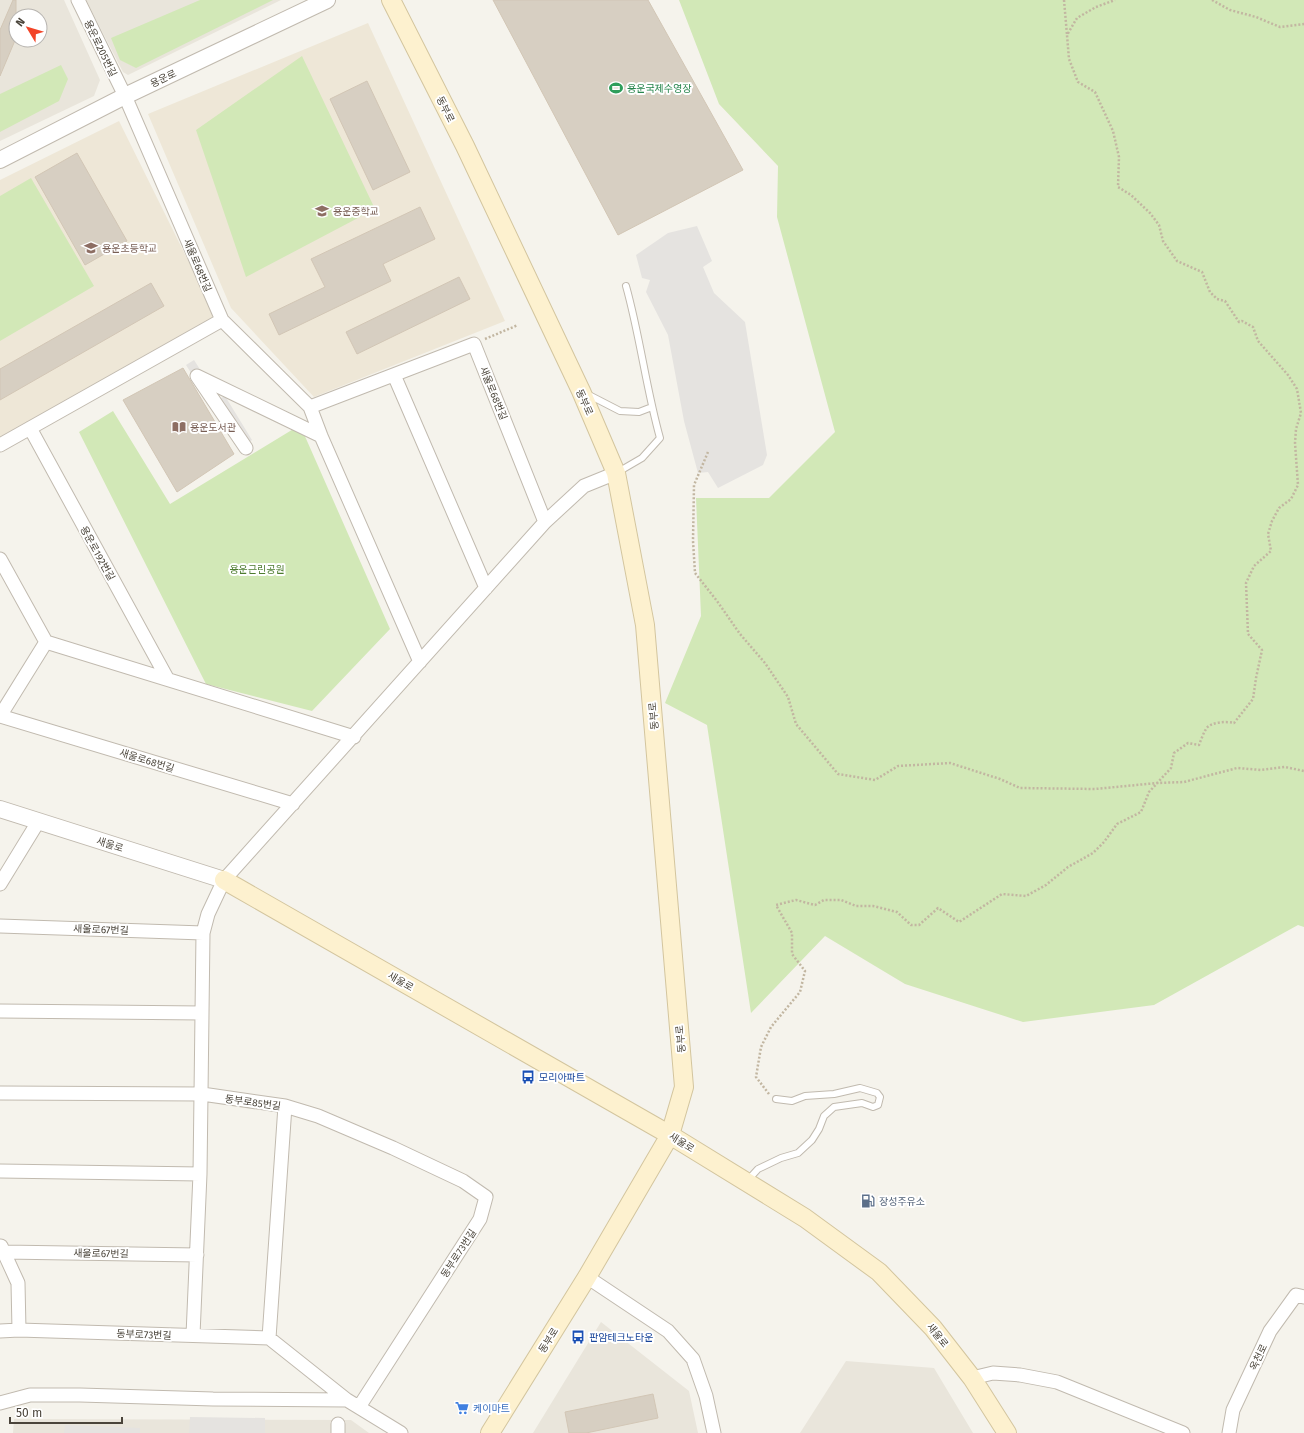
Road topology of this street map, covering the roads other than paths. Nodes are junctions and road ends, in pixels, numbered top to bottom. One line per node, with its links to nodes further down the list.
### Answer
1 (78, 0): 4 (street, 용운로205번길)
2 (327, 0): 4 (street, 용운로)
3 (391, 0): 9 (main road, 동부로)
4 (125, 96): 5 (street, 용운로); 7 (street, 새울로68번길)
5 (0, 160)
6 (626, 286): 11 (lane)
7 (222, 320): 10 (street, 새울로68번길); 12 (street)
8 (394, 375): 10 (street); 17 (street, 새울로68번길); 19 (street)
9 (581, 391): 11 (lane); 16 (main road, 동부로)
10 (310, 407): 13 (street, 새울로68번길)
11 (652, 407): 16 (lane)
12 (30, 428): 14 (street); 22 (street, 용운로192번길)
13 (321, 436): 15 (street); 21 (street, 새울로68번길)
14 (0, 445)
15 (246, 448)
16 (616, 473): 17 (street); 38 (main road, 동부로)
17 (545, 522): 19 (street)
18 (0, 559): 20 (street)
19 (486, 588): 21 (street)
20 (46, 642): 22 (street); 23 (street)
21 (420, 662): 24 (street)
22 (167, 678): 24 (street)
23 (0, 716): 25 (street, 새울로68번길)
24 (354, 737): 25 (street)
25 (293, 804): 28 (street)
26 (0, 809): 27 (street, 새울로)
27 (38, 822): 28 (street, 새울로); 29 (street)
28 (224, 880): 31 (street); 38 (main road, 새울로)
29 (0, 884)
30 (0, 926): 31 (street, 새울로67번길)
31 (203, 933): 33 (street)
32 (0, 1011): 33 (street)
33 (202, 1013): 35 (street)
34 (0, 1093): 35 (street, 동부로85번길)
35 (202, 1094): 37 (street, 동부로85번길); 40 (street)
36 (776, 1099): 41 (lane)
37 (284, 1106): 42 (street, 동부로85번길); 50 (street)
38 (670, 1135): 41 (main road, 새울로); 45 (main road, 동부로)
39 (0, 1170): 40 (street)
40 (200, 1174): 44 (street)
41 (746, 1182): 51 (main road, 새울로)
42 (486, 1196): 54 (street, 동부로73번길)
43 (2, 1248): 44 (street, 새울로67번길); 47 (street)
44 (197, 1255): 49 (street)
45 (587, 1277): 56 (main road, 동부로); 57 (street)
46 (1304, 1297): 60 (street, 옥천로)
47 (19, 1330): 48 (street, 동부로73번길); 49 (street, 동부로73번길)
48 (0, 1331)
49 (193, 1335): 50 (street, 동부로73번길)
50 (269, 1338): 52 (street)
51 (972, 1378): 58 (main road, 새울로); 59 (street)
52 (347, 1400): 53 (street); 54 (street)
53 (0, 1403)
54 (359, 1407): 55 (street)
55 (401, 1433)
56 (490, 1433)
57 (714, 1433)
58 (1007, 1433)
59 (1183, 1433)
60 (1229, 1433)

